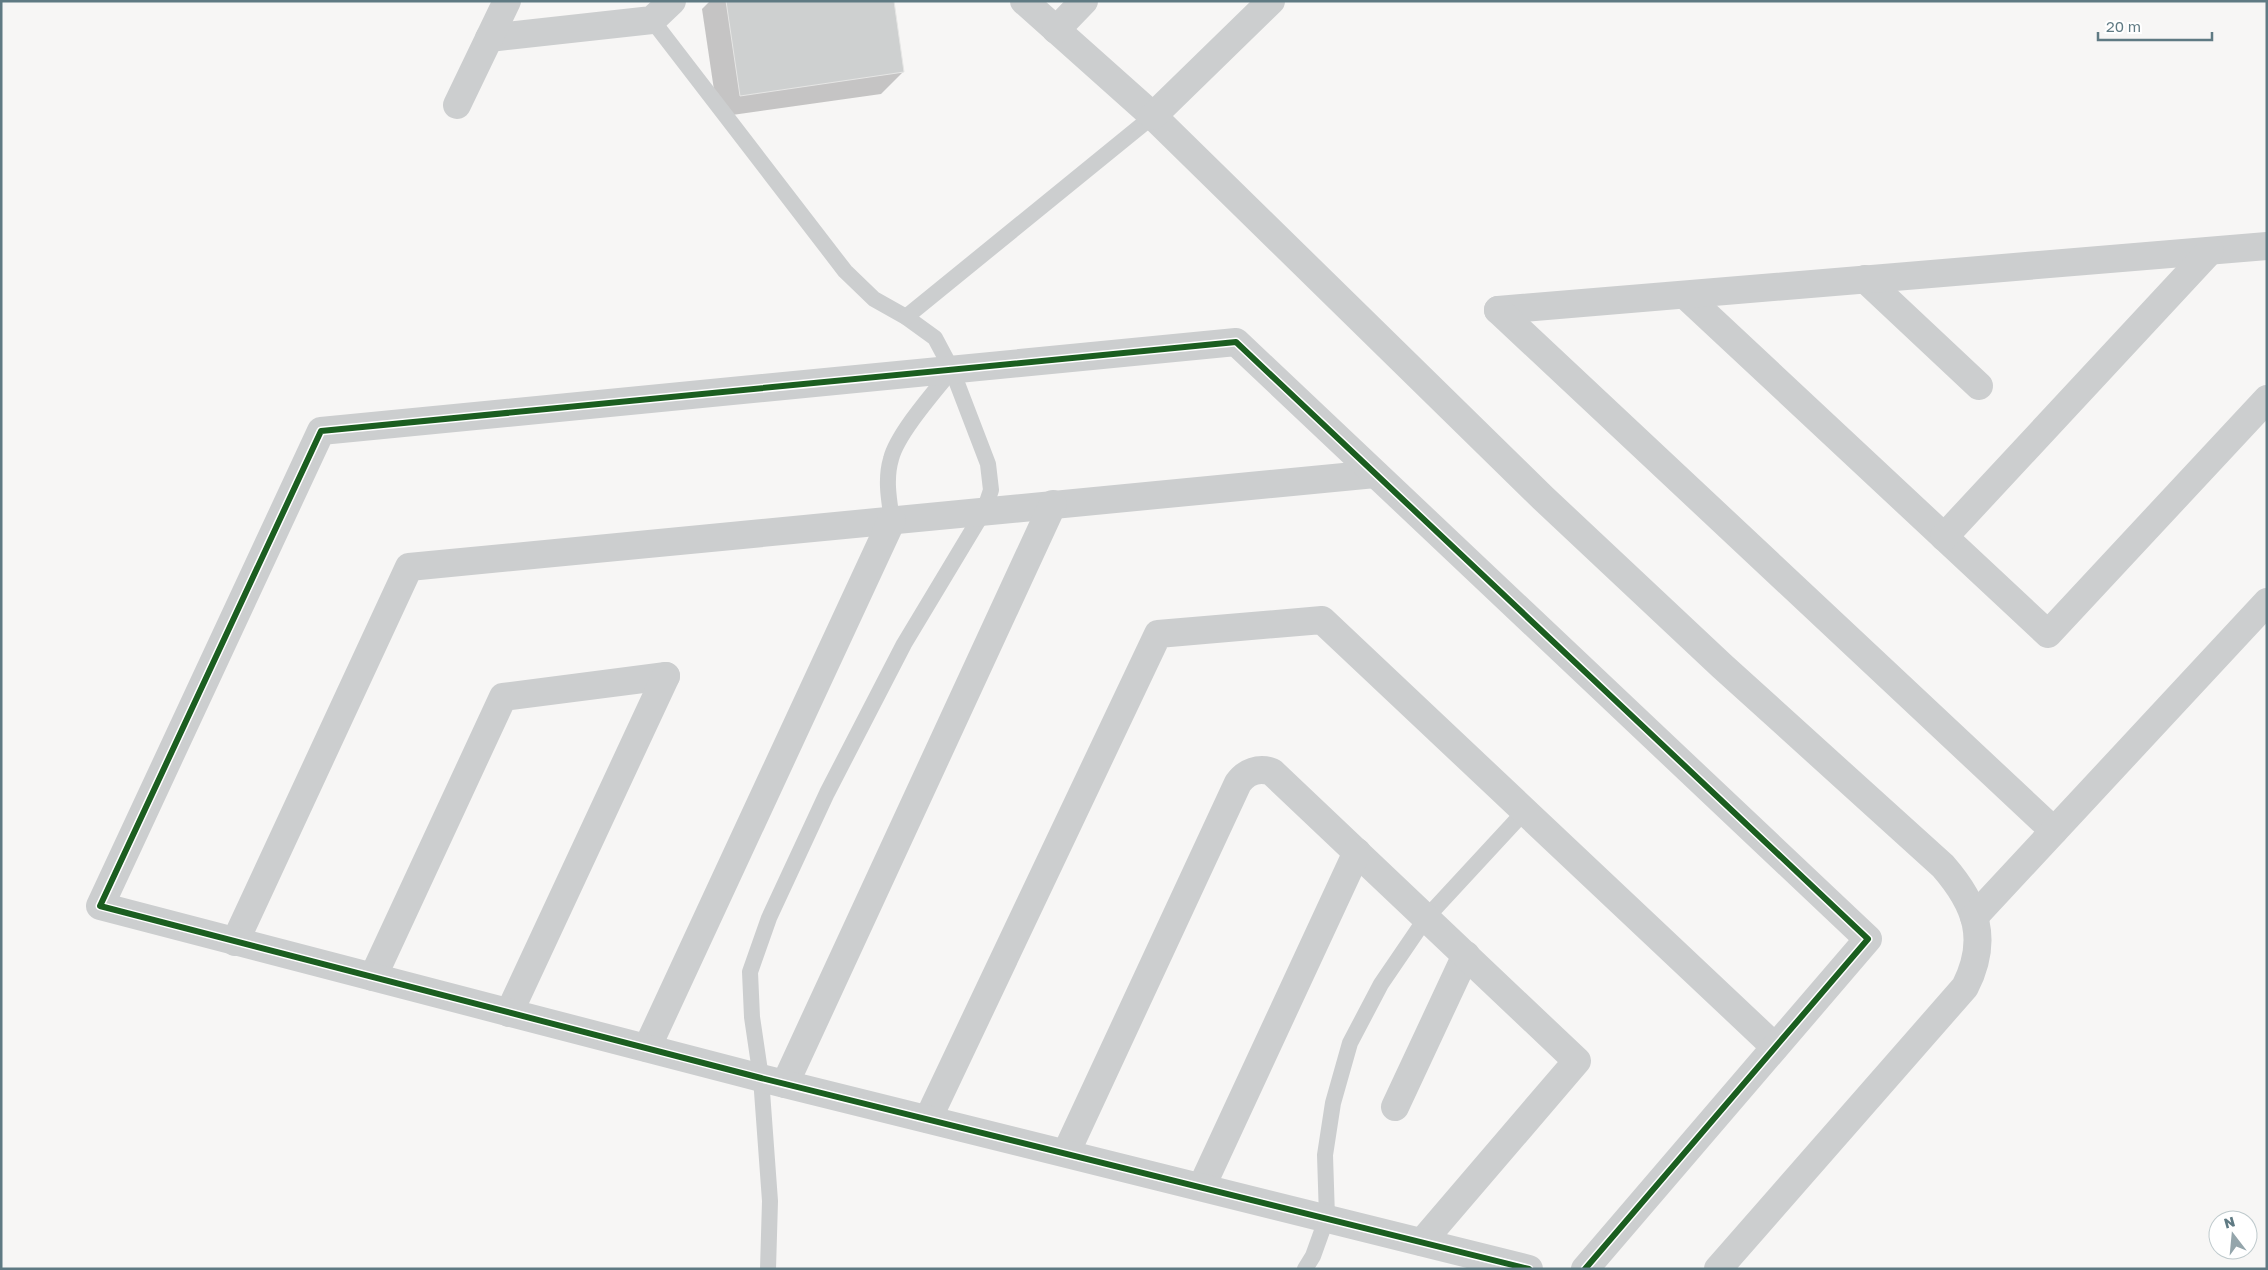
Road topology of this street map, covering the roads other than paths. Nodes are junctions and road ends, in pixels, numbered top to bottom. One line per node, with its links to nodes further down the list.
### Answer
1 (506, 1): 8 (street)
2 (672, 1): 6 (street)
3 (1024, 1): 7 (street)
4 (1084, 1): 7 (street)
5 (1271, 1): 10 (street)
6 (652, 20): 8 (street); 15 (lane)
7 (1056, 30): 10 (street)
8 (489, 38): 9 (street)
9 (457, 105)
10 (1153, 116): 15 (lane); 28 (street)
11 (2267, 246): 12 (street)
12 (2210, 251): 13 (street); 23 (street)
13 (1865, 279): 14 (street); 17 (street)
14 (1685, 295): 23 (street); 26 (street)
15 (906, 317): 16 (lane)
16 (952, 370): 19 (street); 21 (lane); 22 (lane); 30 (street)
17 (1979, 386)
18 (2267, 398): 23 (street)
19 (1375, 474): 20 (street); 34 (street)
20 (1053, 504): 21 (street); 36 (street)
21 (984, 511): 22 (street); 36 (lane)
22 (892, 520): 30 (street); 35 (street)
23 (1944, 537)
24 (2267, 602): 26 (street)
25 (1525, 811): 29 (lane); 34 (street); 38 (street)
26 (2054, 831): 28 (street)
27 (1357, 852): 29 (street); 39 (street); 40 (street)
28 (1974, 917): 47 (street)
29 (1426, 918): 31 (street); 41 (lane)
30 (235, 942): 32 (street)
31 (1466, 956): 37 (street); 42 (street)
32 (372, 977): 33 (street); 33 (street)
33 (510, 1013): 35 (street)
34 (1775, 1047): 46 (street)
35 (647, 1048): 36 (street)
36 (773, 1081): 38 (street); 43 (lane)
37 (1395, 1107)
38 (928, 1119): 39 (street)
39 (1066, 1153): 40 (street)
40 (1202, 1186): 41 (street)
41 (1327, 1217): 42 (street); 44 (lane)
42 (1422, 1242): 45 (street)
43 (768, 1269)
44 (1305, 1269)
45 (1529, 1269)
46 (1585, 1269)
47 (1718, 1269)

